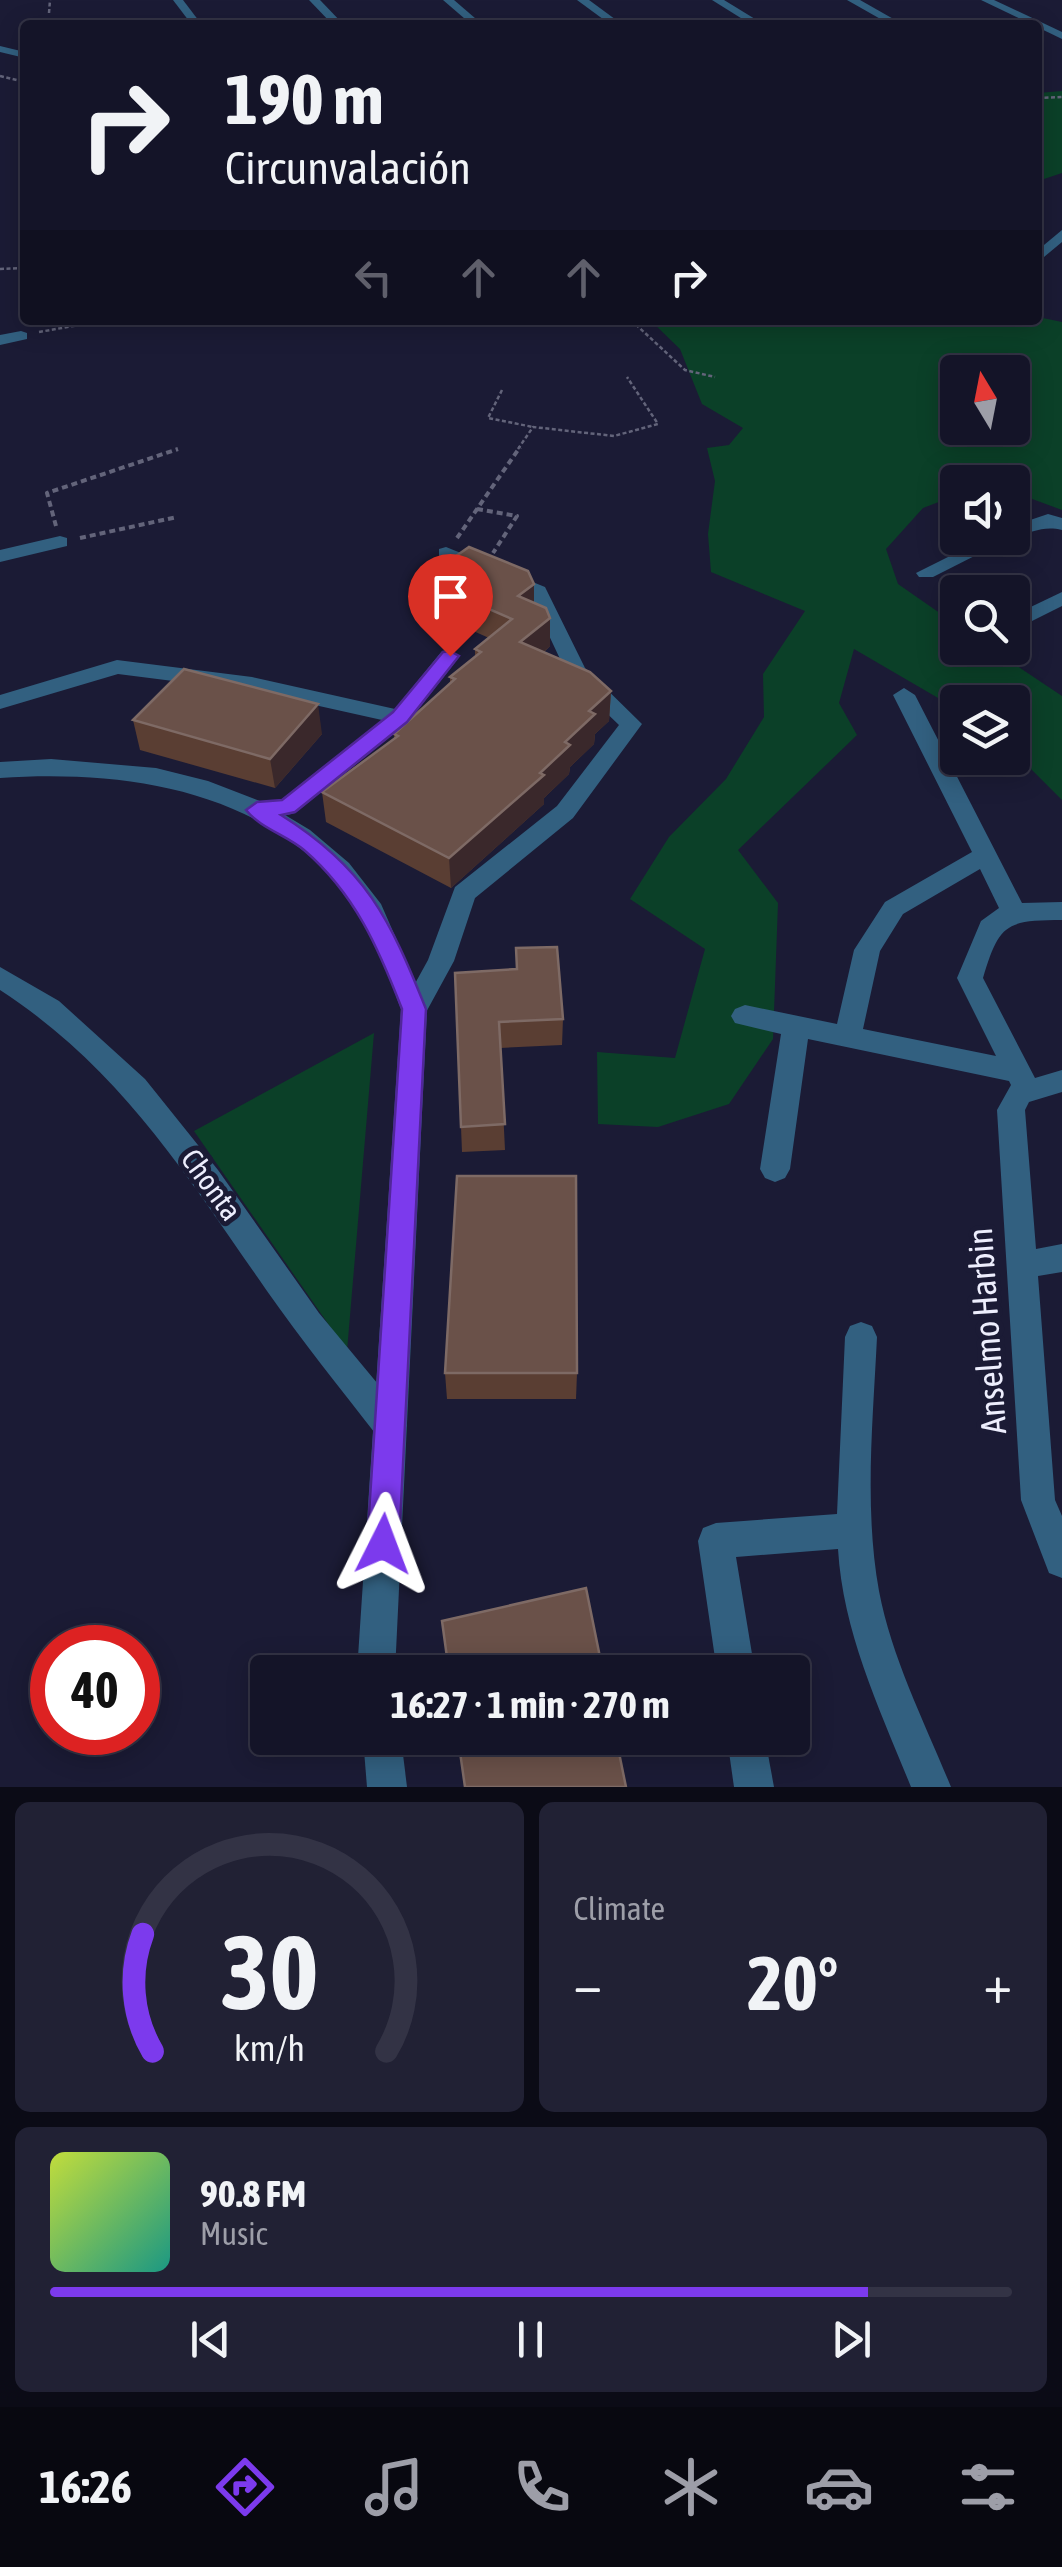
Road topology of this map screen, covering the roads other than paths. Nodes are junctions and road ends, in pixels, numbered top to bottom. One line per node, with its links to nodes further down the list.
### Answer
1 (178, 0): 8 (street)
2 (314, 0): 9 (street)
3 (448, 0): 10 (street)
4 (582, 0): 11 (street)
5 (717, 0): 12 (street)
6 (852, 0): 13 (street)
7 (986, 0): 14 (street)
8 (193, 20)
9 (334, 20)
10 (472, 20)
11 (611, 20)
12 (751, 20)
13 (890, 20)
14 (1025, 20)
15 (1062, 234): 16 (street)
16 (1042, 254)
17 (21, 336): 18 (street)
18 (0, 340)
19 (1055, 522): 20 (street)
20 (1030, 528)
21 (60, 542): 24 (street)
22 (446, 553): 38 (street)
23 (964, 555): 25 (street)
24 (0, 556)
25 (926, 573)
26 (1062, 598): 27 (street)
27 (1030, 615)
28 (450, 656): 31 (street)
29 (904, 695): 34 (street)
30 (0, 702): 31 (street)
31 (400, 717): 33 (street)
32 (0, 770): 33 (street)
33 (257, 810): 38 (street)
34 (984, 856): 35 (street); 41 (street)
35 (1013, 910): 36 (street); 43 (street)
36 (1062, 911)
37 (0, 977): 48 (street, Chonta)
38 (414, 1009): 48 (street)
39 (745, 1016): 40 (street)
40 (796, 1026): 41 (street); 44 (street)
41 (848, 1036): 43 (street)
42 (1062, 1081): 43 (street)
43 (1021, 1085): 46 (street, Anselmo Harbin)
44 (775, 1169)
45 (1062, 1258): 46 (street)
46 (1023, 1265): 49 (street, Anselmo Harbin)
47 (861, 1337): 50 (street)
48 (390, 1425): 52 (street)
49 (1050, 1498): 51 (street, Anselmo Harbin)
50 (857, 1530): 53 (street); 58 (street)
51 (1062, 1560)
52 (377, 1655)
53 (733, 1655)
54 (384, 1755): 56 (street)
55 (749, 1755): 57 (street)
56 (387, 1787)
57 (754, 1787)
58 (931, 1787)

